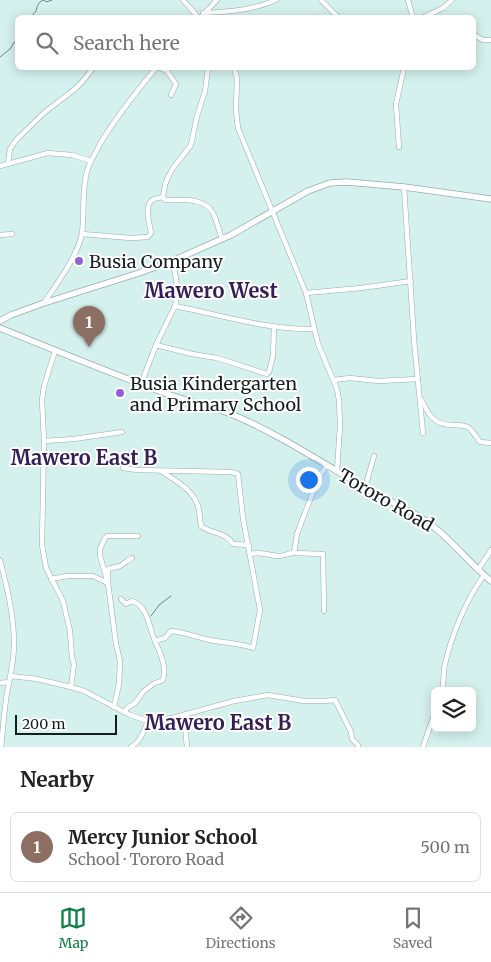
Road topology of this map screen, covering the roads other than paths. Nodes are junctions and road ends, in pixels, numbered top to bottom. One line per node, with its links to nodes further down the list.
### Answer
1 (183, 0): 7 (street)
2 (217, 0): 8 (street)
3 (276, 0): 9 (street)
4 (321, 0): 10 (street)
5 (408, 0): 11 (street)
6 (452, 0): 12 (street)
7 (200, 15)
8 (202, 15)
9 (208, 15)
10 (336, 15)
11 (412, 15)
12 (428, 15)
13 (476, 37): 14 (street)
14 (491, 40)
15 (91, 70): 24 (street)
16 (156, 70): 23 (street)
17 (164, 70): 21 (street)
18 (208, 70): 27 (street)
19 (235, 70): 29 (street)
20 (404, 70): 22 (street)
21 (171, 95)
22 (399, 148)
23 (91, 161): 24 (street); 31 (street)
24 (8, 163): 25 (street)
25 (0, 166)
26 (404, 187): 28 (main road); 29 (main road); 35 (street)
27 (163, 197): 31 (street); 33 (street)
28 (491, 199)
29 (272, 210): 33 (main road); 36 (street)
30 (12, 234): 32 (street)
31 (82, 234): 37 (street)
32 (0, 235)
33 (222, 239): 34 (main road)
34 (172, 261): 37 (main road); 38 (street)
35 (411, 280): 36 (street); 45 (street)
36 (306, 294): 42 (street)
37 (44, 303): 39 (main road)
38 (175, 306): 40 (street); 43 (street)
39 (0, 321)
40 (274, 327): 42 (street); 43 (street)
41 (0, 329): 44 (main road, Tororo Road)
42 (314, 329): 46 (street)
43 (156, 345): 47 (street)
44 (55, 351): 47 (main road, Tororo Road); 51 (street)
45 (418, 379): 46 (street); 48 (street)
46 (334, 380): 57 (street)
47 (141, 384): 54 (main road, Tororo Road)
48 (419, 396): 50 (street); 52 (street)
49 (122, 432): 51 (street)
50 (424, 433)
51 (44, 441): 68 (street)
52 (491, 443)
53 (374, 456): 58 (street)
54 (327, 466): 57 (main road, Tororo Road); 62 (street)
55 (123, 468): 56 (street)
56 (160, 470): 60 (street); 60 (street)
57 (337, 471): 58 (main road, Tororo Road)
58 (364, 488): 66 (main road, Tororo Road)
59 (138, 536): 70 (street)
60 (249, 545): 63 (street)
61 (491, 550): 66 (street)
62 (294, 553): 63 (street); 72 (street)
63 (250, 554): 73 (street)
64 (132, 558): 70 (street)
65 (0, 560): 74 (street)
66 (478, 570): 67 (main road, Tororo Road)
67 (484, 575): 69 (main road, Tororo Road); 78 (street)
68 (51, 579): 70 (street); 77 (street)
69 (491, 580)
70 (108, 583): 79 (street)
71 (121, 599): 73 (street)
72 (324, 611)
73 (155, 641): 80 (street)
74 (11, 676): 75 (street); 77 (street)
75 (9, 682): 76 (street); 84 (street)
76 (0, 683)
77 (71, 687): 79 (street)
78 (443, 687)
79 (114, 706): 80 (street)
80 (125, 712): 82 (street)
81 (184, 715): 82 (street); 86 (street); 87 (street)
82 (148, 721): 85 (street)
83 (431, 724): 88 (street)
84 (1, 747)
85 (131, 747)
86 (187, 747)
87 (358, 747)
88 (423, 747)

